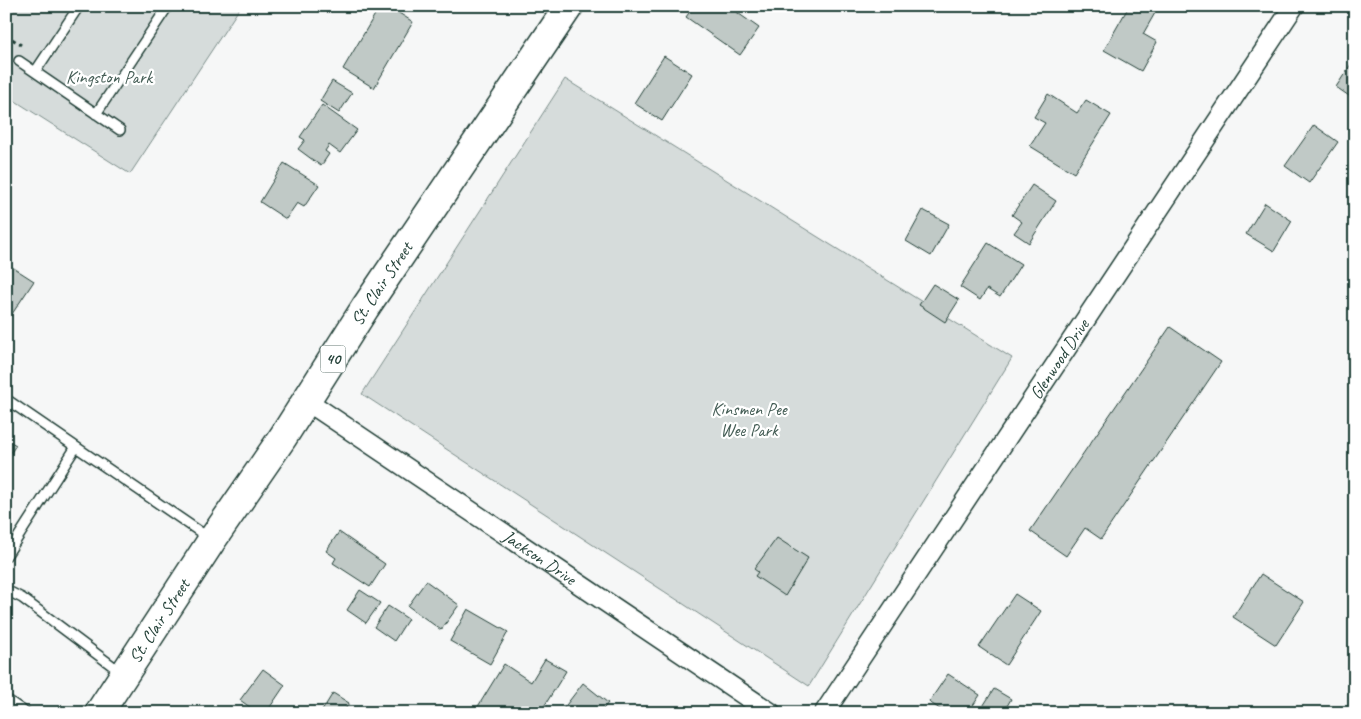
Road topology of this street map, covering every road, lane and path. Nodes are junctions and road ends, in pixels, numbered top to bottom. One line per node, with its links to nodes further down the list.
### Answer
1 (79, 6): 6 (lane)
2 (168, 6): 7 (lane)
3 (569, 6): 10 (main road, St. Clair Street / 40)
4 (1294, 6): 20 (street, Glenwood Drive)
5 (19, 61): 6 (lane)
6 (35, 72): 7 (lane)
7 (96, 114): 8 (lane)
8 (120, 130)
9 (6, 399): 11 (lane)
10 (307, 401): 12 (main road, St. Clair Street / 40); 19 (street, Jackson Drive)
11 (76, 447): 12 (lane); 13 (lane)
12 (212, 540): 15 (main road, St. Clair Street / 40)
13 (6, 556)
14 (6, 590): 15 (lane)
15 (123, 673): 18 (main road, St. Clair Street / 40)
16 (6, 699): 17 (lane)
17 (26, 713)
18 (99, 713)
19 (771, 713)
20 (824, 713)

